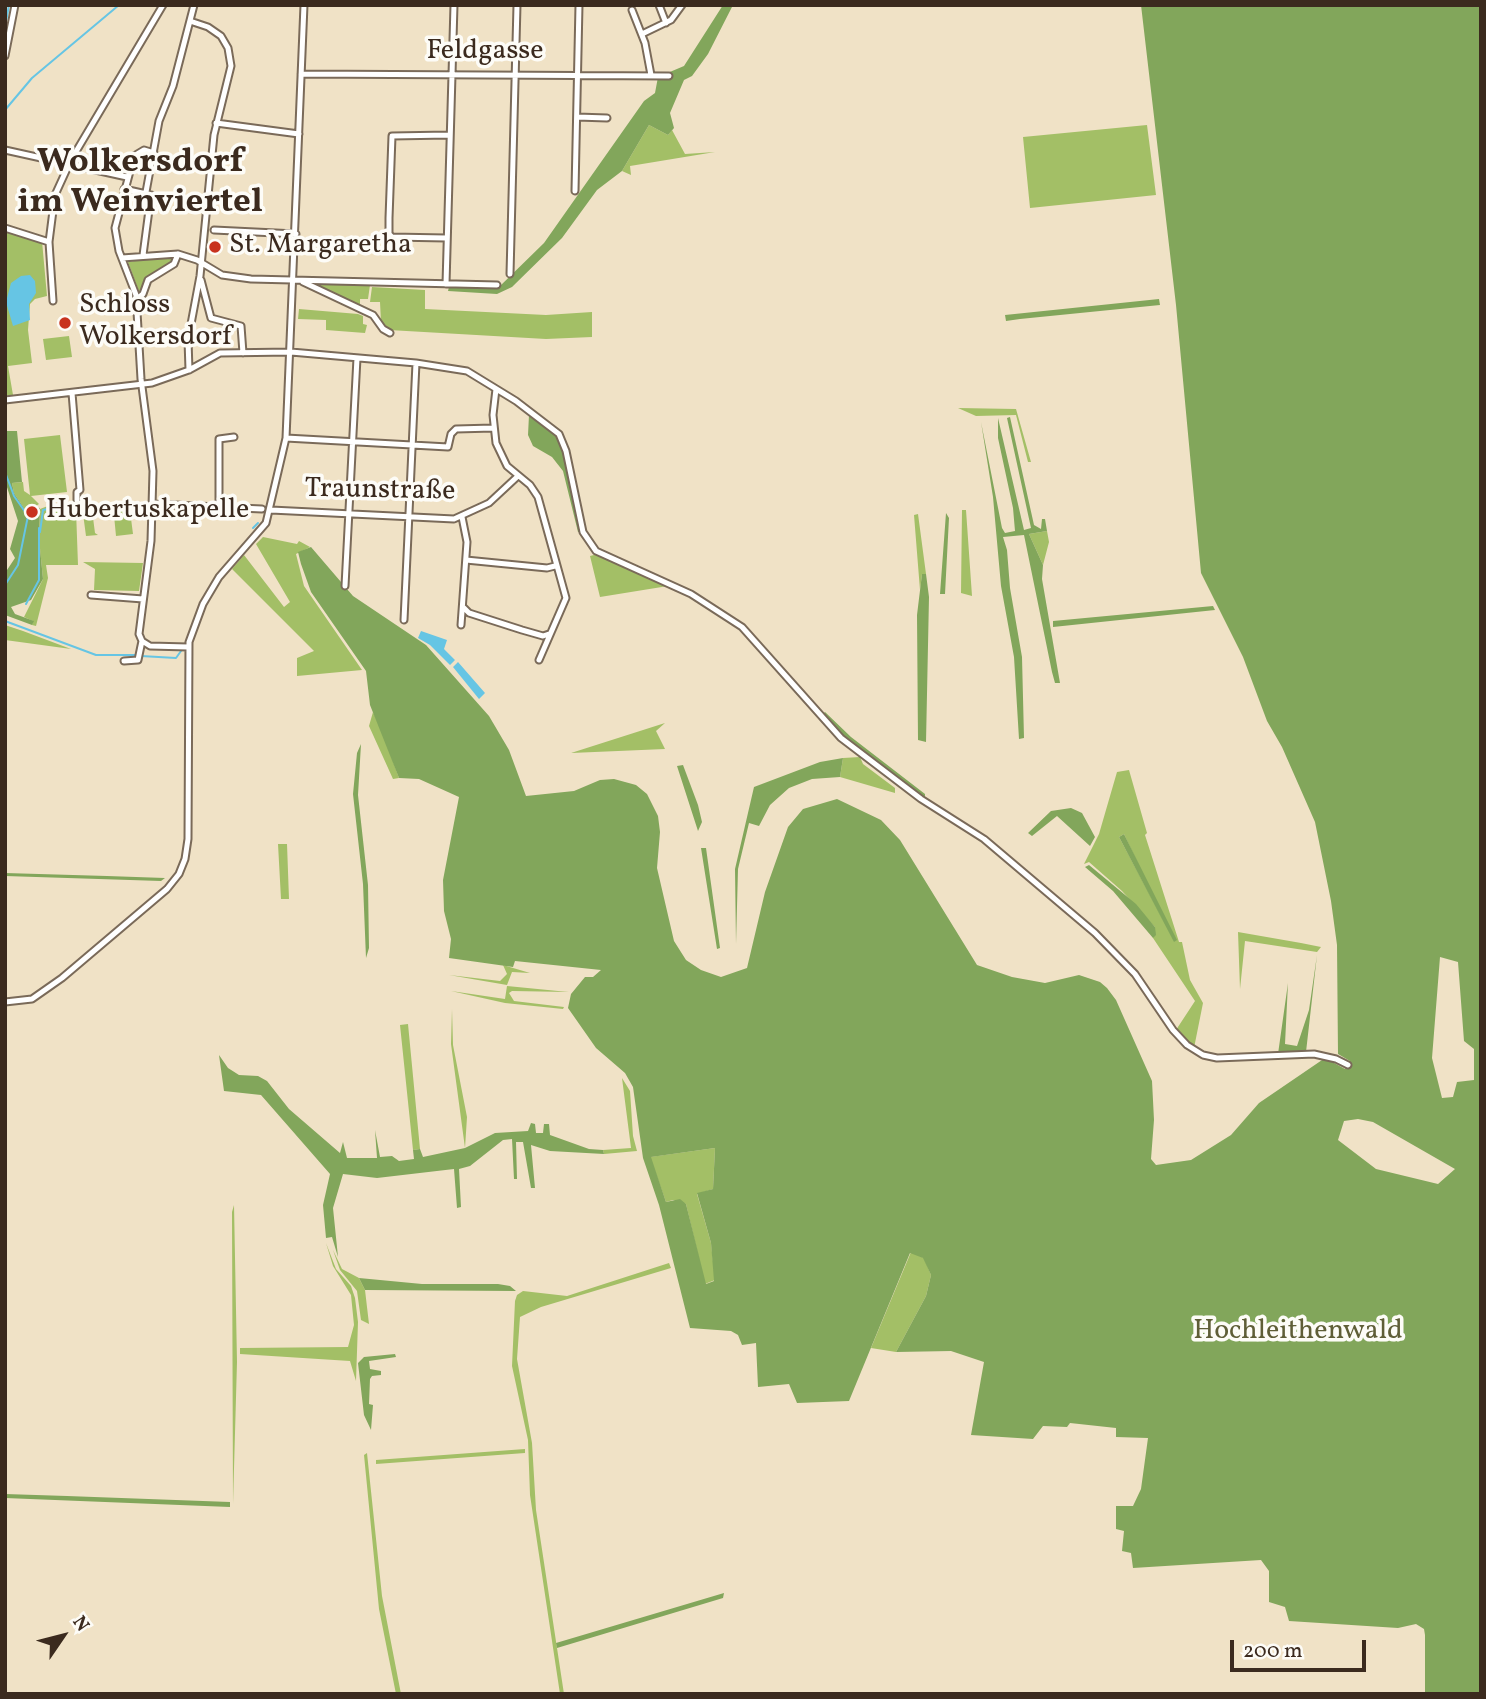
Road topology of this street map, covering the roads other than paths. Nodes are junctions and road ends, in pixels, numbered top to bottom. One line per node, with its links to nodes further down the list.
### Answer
1 (16, 5): 14 (street)
2 (163, 5): 28 (street)
3 (194, 5): 11 (street)
4 (304, 5): 16 (street)
5 (454, 5): 17 (street)
6 (517, 5): 15 (street)
7 (579, 5): 18 (street)
8 (659, 5): 12 (street)
9 (682, 5): 12 (street)
10 (632, 10): 13 (street)
11 (190, 21): 23 (street); 27 (street)
12 (666, 23): 13 (street)
13 (642, 34): 19 (street)
14 (5, 56)
15 (516, 73): 17 (street, Feldgasse); 18 (street, Feldgasse); 42 (street)
16 (301, 74): 17 (street, Feldgasse); 24 (street)
17 (451, 74): 25 (street)
18 (578, 74): 19 (street, Feldgasse); 21 (street)
19 (651, 75): 20 (street, Feldgasse)
20 (669, 76)
21 (577, 117): 22 (street); 31 (street)
22 (607, 118)
23 (216, 123): 24 (street); 41 (street)
24 (299, 134): 35 (street)
25 (448, 135): 36 (street); 36 (street)
26 (5, 150): 28 (street)
27 (153, 152): 29 (street); 32 (street)
28 (69, 164): 29 (street); 37 (street)
29 (127, 177): 30 (street)
30 (124, 189): 32 (street); 40 (street)
31 (575, 191)
32 (148, 194): 39 (street)
33 (5, 228): 37 (street)
34 (214, 230): 35 (street)
35 (296, 234): 44 (street)
36 (446, 238): 46 (street)
37 (49, 242): 49 (street)
38 (178, 254): 39 (street); 41 (street); 48 (street)
39 (143, 256): 40 (street)
40 (122, 258): 48 (street)
41 (200, 262): 43 (street); 44 (street)
42 (510, 275)
43 (200, 276): 52 (street); 55 (street)
44 (294, 281): 45 (street); 51 (street)
45 (303, 282): 46 (street); 50 (street)
46 (446, 284): 47 (street)
47 (497, 285)
48 (137, 299): 56 (street)
49 (52, 302)
50 (390, 333)
51 (291, 352): 52 (street); 53 (street); 62 (street)
52 (243, 353): 55 (street)
53 (357, 358): 54 (street); 63 (street)
54 (416, 363): 57 (street); 64 (street)
55 (189, 370): 56 (street)
56 (143, 385): 58 (street); 67 (street)
57 (496, 389): 60 (street); 88 (street)
58 (72, 393): 59 (street); 66 (street)
59 (5, 400)
60 (493, 428): 64 (street); 65 (street)
61 (234, 436): 68 (street)
62 (286, 438): 63 (street); 70 (street)
63 (353, 442): 64 (street); 71 (street)
64 (413, 445): 73 (street)
65 (518, 477): 72 (street, Traunstraße); 75 (street)
66 (77, 500)
67 (153, 504): 68 (street); 78 (street)
68 (219, 506): 69 (street)
69 (262, 509)
70 (271, 510): 71 (street, Traunstraße); 84 (street)
71 (349, 514): 73 (street, Traunstraße); 76 (street)
72 (462, 517): 73 (street, Traunstraße); 74 (street)
73 (409, 518): 80 (street)
74 (466, 560): 75 (street); 79 (street)
75 (555, 566): 82 (street)
76 (345, 586)
77 (92, 595): 78 (street)
78 (143, 599): 83 (street)
79 (464, 608): 81 (street); 82 (street)
80 (404, 620)
81 (461, 625)
82 (549, 634): 85 (street)
83 (142, 641): 84 (street); 86 (street)
84 (188, 647): 87 (street)
85 (539, 660)
86 (124, 661)
87 (5, 1002)
88 (1348, 1065)

